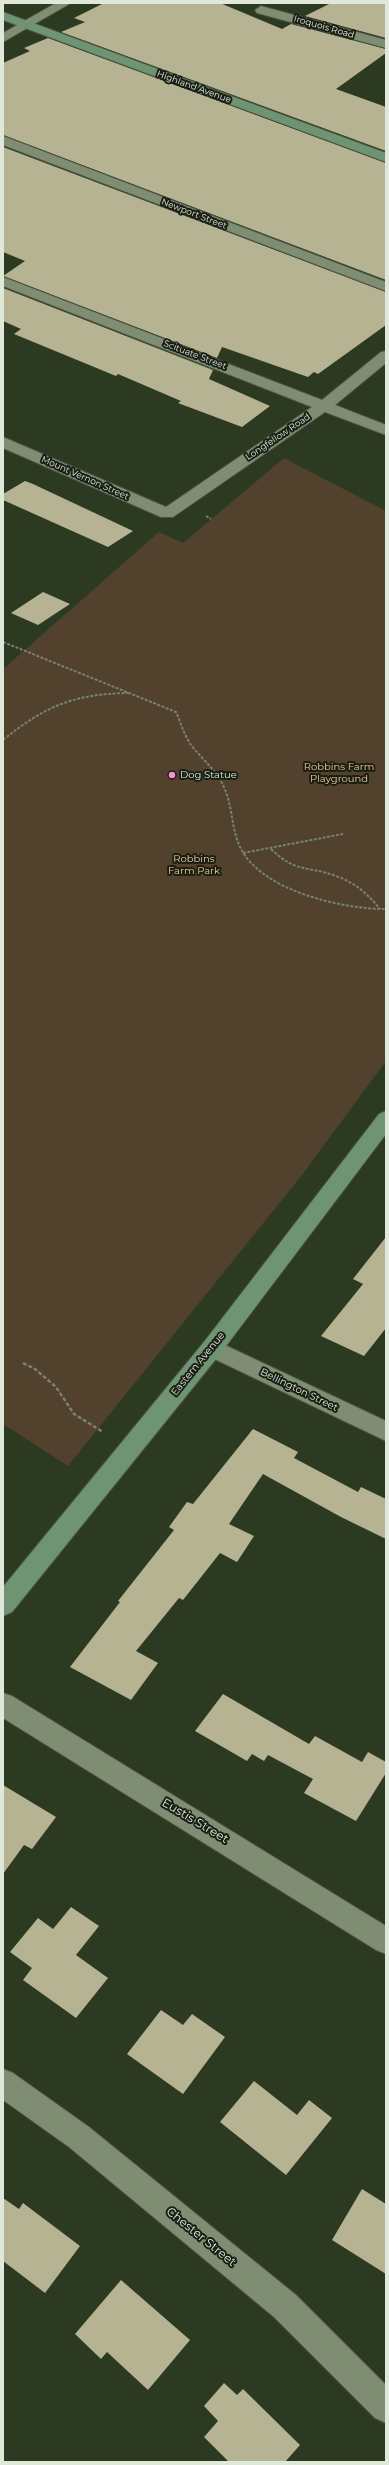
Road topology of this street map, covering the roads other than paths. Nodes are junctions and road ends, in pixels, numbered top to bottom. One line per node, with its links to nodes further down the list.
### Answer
1 (65, 3): 4 (street)
2 (262, 10): 6 (street, Iroquois Road)
3 (3, 16): 4 (street, Highland Avenue)
4 (25, 24): 5 (street); 8 (street, Highland Avenue)
5 (3, 38)
6 (386, 44)
7 (3, 140): 10 (street, Newport Street)
8 (386, 158)
9 (3, 281): 12 (street, Scituate Street)
10 (386, 287)
11 (386, 355): 12 (street, Longfellow Road)
12 (325, 405): 13 (street, Scituate Street); 15 (street, Longfellow Road)
13 (386, 430)
14 (3, 442): 15 (street, Mount Vernon Street)
15 (167, 514)
16 (386, 1119): 17 (street, Eastern Avenue)
17 (212, 1348): 18 (street, Bellington Street); 19 (street, Eastern Avenue)
18 (386, 1432)
19 (6, 1596)
20 (3, 1704): 21 (street, Eustis Street)
21 (386, 1941)
22 (3, 2083): 23 (street, Chester Street)
23 (386, 2407)

